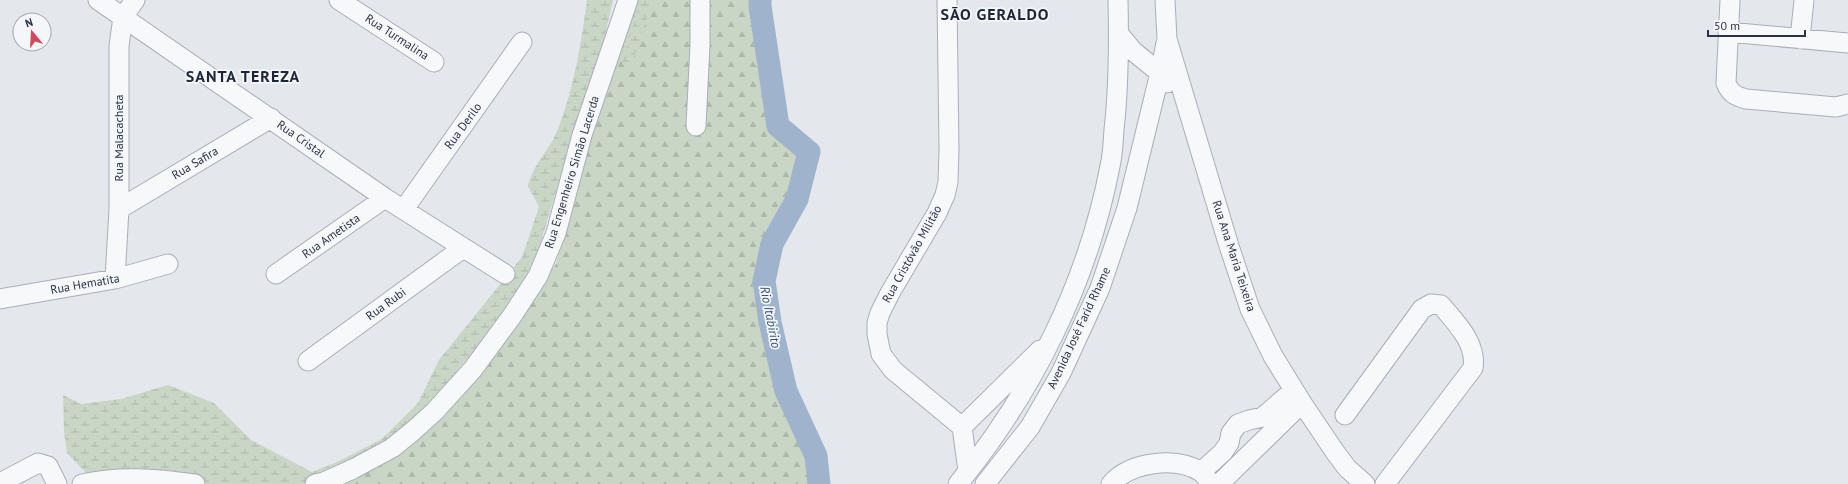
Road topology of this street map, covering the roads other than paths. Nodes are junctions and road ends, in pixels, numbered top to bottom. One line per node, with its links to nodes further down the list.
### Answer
1 (98, 0): 11 (street, Rua Cristal)
2 (135, 0): 11 (street, Rua Malacacheta)
3 (339, 0): 18 (street, Rua Turmalina)
4 (628, 0): 44 (street, Rua Engenheiro Simão Lacerda)
5 (700, 0): 23 (street)
6 (947, 0): 37 (street, Rua Cristóvão Militão)
7 (1118, 0): 13 (street)
8 (1165, 0): 14 (street, Rua Ana Maria Teixeira)
9 (1730, 0): 12 (street)
10 (1804, 0): 15 (street)
11 (123, 17): 22 (street, Rua Cristal); 25 (street, Rua Malacacheta)
12 (1728, 32): 15 (street); 20 (street)
13 (1119, 34): 19 (street); 33 (street)
14 (1167, 39): 19 (street, Avenida José Farid Rhame); 21 (street, Rua Ana Maria Teixeira)
15 (1800, 39): 17 (street)
16 (522, 42): 26 (street, Rua Derilo)
17 (1848, 43)
18 (434, 62)
19 (1160, 73): 21 (street); 45 (street, Avenida José Farid Rhame)
20 (1848, 104)
21 (1189, 114): 35 (street, Rua Ana Maria Teixeira)
22 (271, 118): 24 (street, Rua Cristal); 25 (street, Rua Safira)
23 (696, 126)
24 (385, 198): 26 (street, Rua Cristal); 29 (street, Rua Ametista)
25 (119, 209): 31 (street, Rua Malacacheta)
26 (404, 209): 27 (street, Rua Cristal)
27 (463, 248): 30 (street, Rua Cristal); 34 (street, Rua Rubi)
28 (168, 264): 31 (street, Rua Hematita)
29 (276, 274)
30 (505, 274)
31 (115, 279): 32 (street, Rua Hematita)
32 (0, 299)
33 (1054, 337): 37 (street); 38 (street)
34 (308, 361)
35 (1298, 397): 39 (street); 47 (street); 48 (street, Rua Ana Maria Teixeira)
36 (1345, 415): 49 (street)
37 (962, 427): 38 (street)
38 (963, 478)
39 (1206, 478): 46 (street)
40 (0, 484): 41 (street)
41 (57, 484)
42 (82, 484): 43 (street)
43 (195, 484)
44 (316, 484)
45 (985, 484)
46 (1111, 484)
47 (1219, 484)
48 (1365, 484)
49 (1385, 484)

